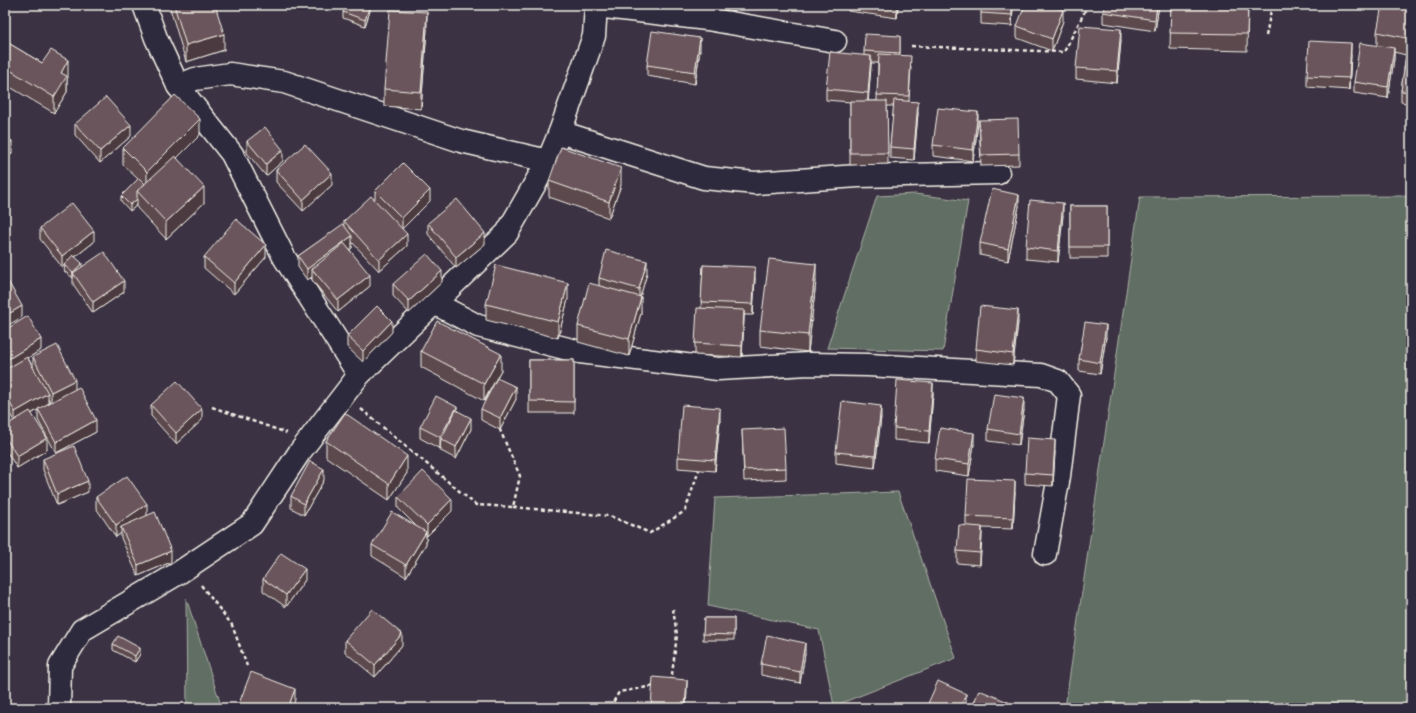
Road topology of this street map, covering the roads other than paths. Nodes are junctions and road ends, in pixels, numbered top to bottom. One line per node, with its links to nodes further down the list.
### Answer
1 (144, 5): 4 (street)
2 (596, 5): 3 (street); 5 (street)
3 (835, 41)
4 (178, 86): 6 (street); 9 (street)
5 (560, 132): 6 (street); 7 (street)
6 (548, 161): 8 (street)
7 (998, 173)
8 (434, 303): 9 (street); 10 (street)
9 (358, 375): 11 (street)
10 (1045, 554)
11 (60, 706)

